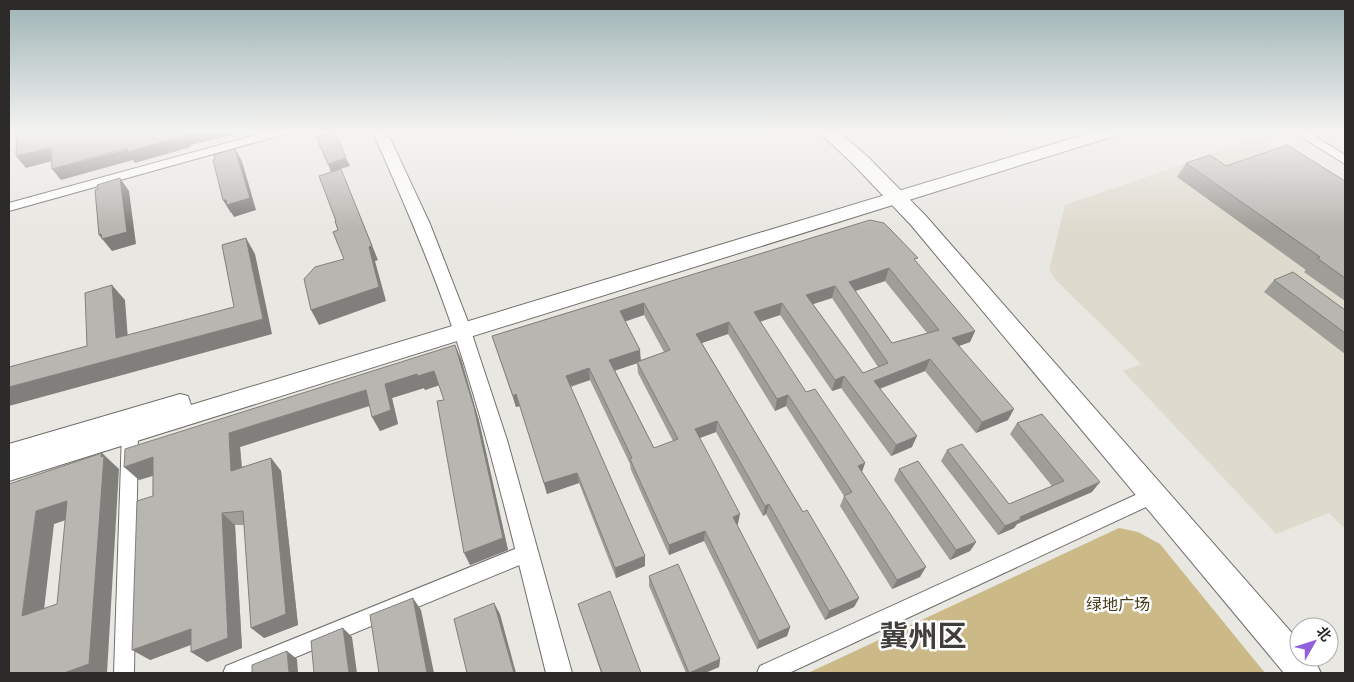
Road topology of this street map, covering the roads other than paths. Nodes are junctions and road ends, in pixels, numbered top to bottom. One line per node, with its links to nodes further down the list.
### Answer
1 (166, 164): 7 (street)
2 (395, 164): 8 (street)
3 (864, 164): 6 (main road)
4 (981, 164): 6 (main road)
5 (998, 164): 6 (main road)
6 (894, 193): 8 (main road); 12 (main road)
7 (9, 207)
8 (460, 326): 9 (main road); 10 (main road); 13 (street)
9 (130, 433): 11 (main road); 14 (street)
10 (9, 454)
11 (9, 470)
12 (1153, 495): 17 (street); 18 (main road)
13 (527, 553): 15 (street); 16 (street)
14 (124, 673)
15 (233, 673)
16 (559, 673)
17 (767, 673)
18 (1305, 673)

